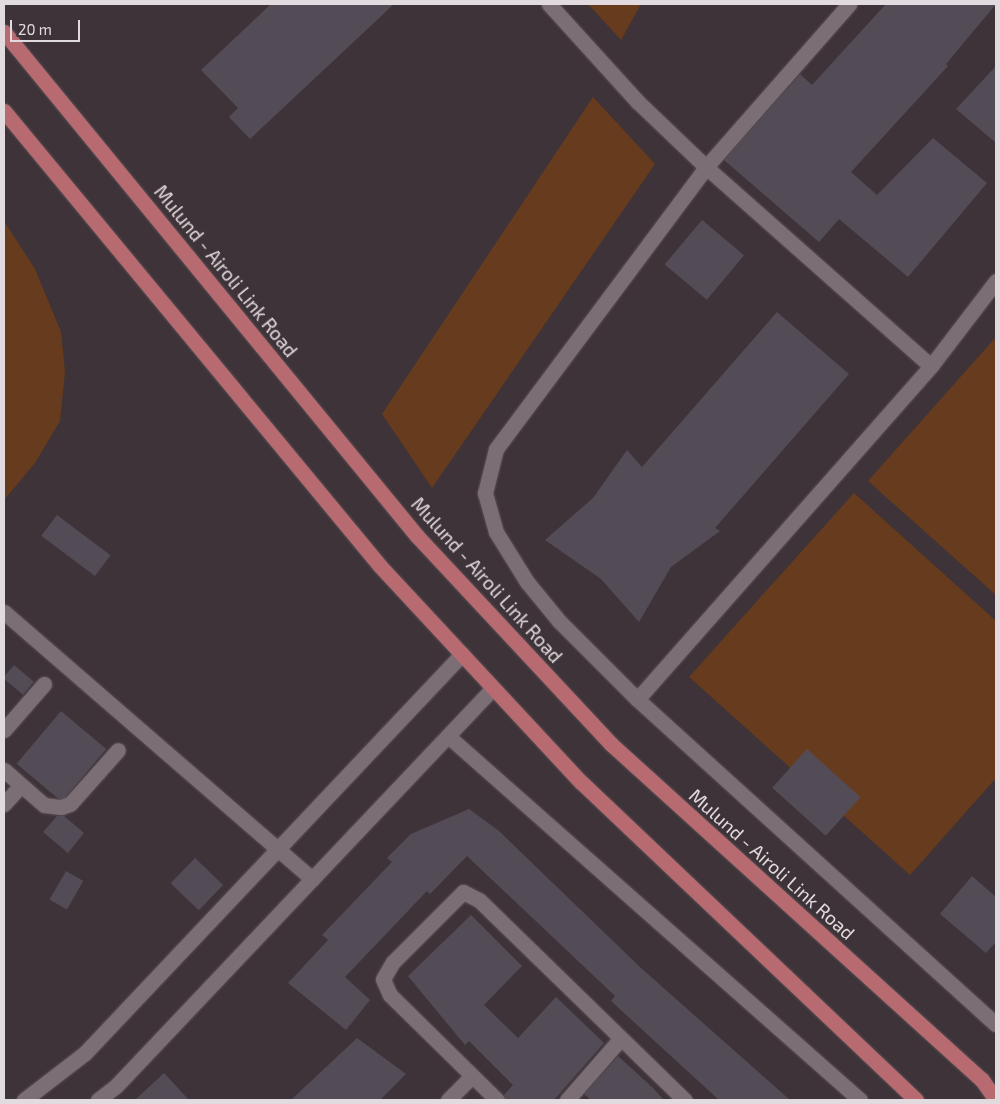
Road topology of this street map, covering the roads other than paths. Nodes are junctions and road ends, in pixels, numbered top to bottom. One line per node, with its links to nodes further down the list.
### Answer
1 (548, 4): 5 (street)
2 (849, 4): 5 (street)
3 (4, 32): 32 (main road, Mulund - Airoli Link Road)
4 (4, 111): 9 (main road)
5 (706, 167): 7 (street); 12 (street)
6 (996, 281): 7 (street)
7 (931, 366): 12 (street)
8 (4, 612): 19 (street)
9 (462, 654): 11 (main road); 19 (street)
10 (44, 684): 13 (street)
11 (493, 688): 14 (street); 31 (main road)
12 (637, 699): 21 (street)
13 (4, 730)
14 (448, 736): 20 (street); 30 (street)
15 (118, 750): 17 (street)
16 (4, 770): 17 (street)
17 (21, 785): 18 (street)
18 (4, 804)
19 (278, 849): 20 (street); 24 (street)
20 (312, 879): 25 (street)
21 (996, 1024)
22 (621, 1038): 23 (street); 28 (street); 29 (street)
23 (471, 1076): 26 (street); 27 (street)
24 (24, 1100)
25 (98, 1100)
26 (448, 1100)
27 (497, 1100)
28 (567, 1100)
29 (685, 1100)
30 (860, 1100)
31 (916, 1100)
32 (996, 1100)

